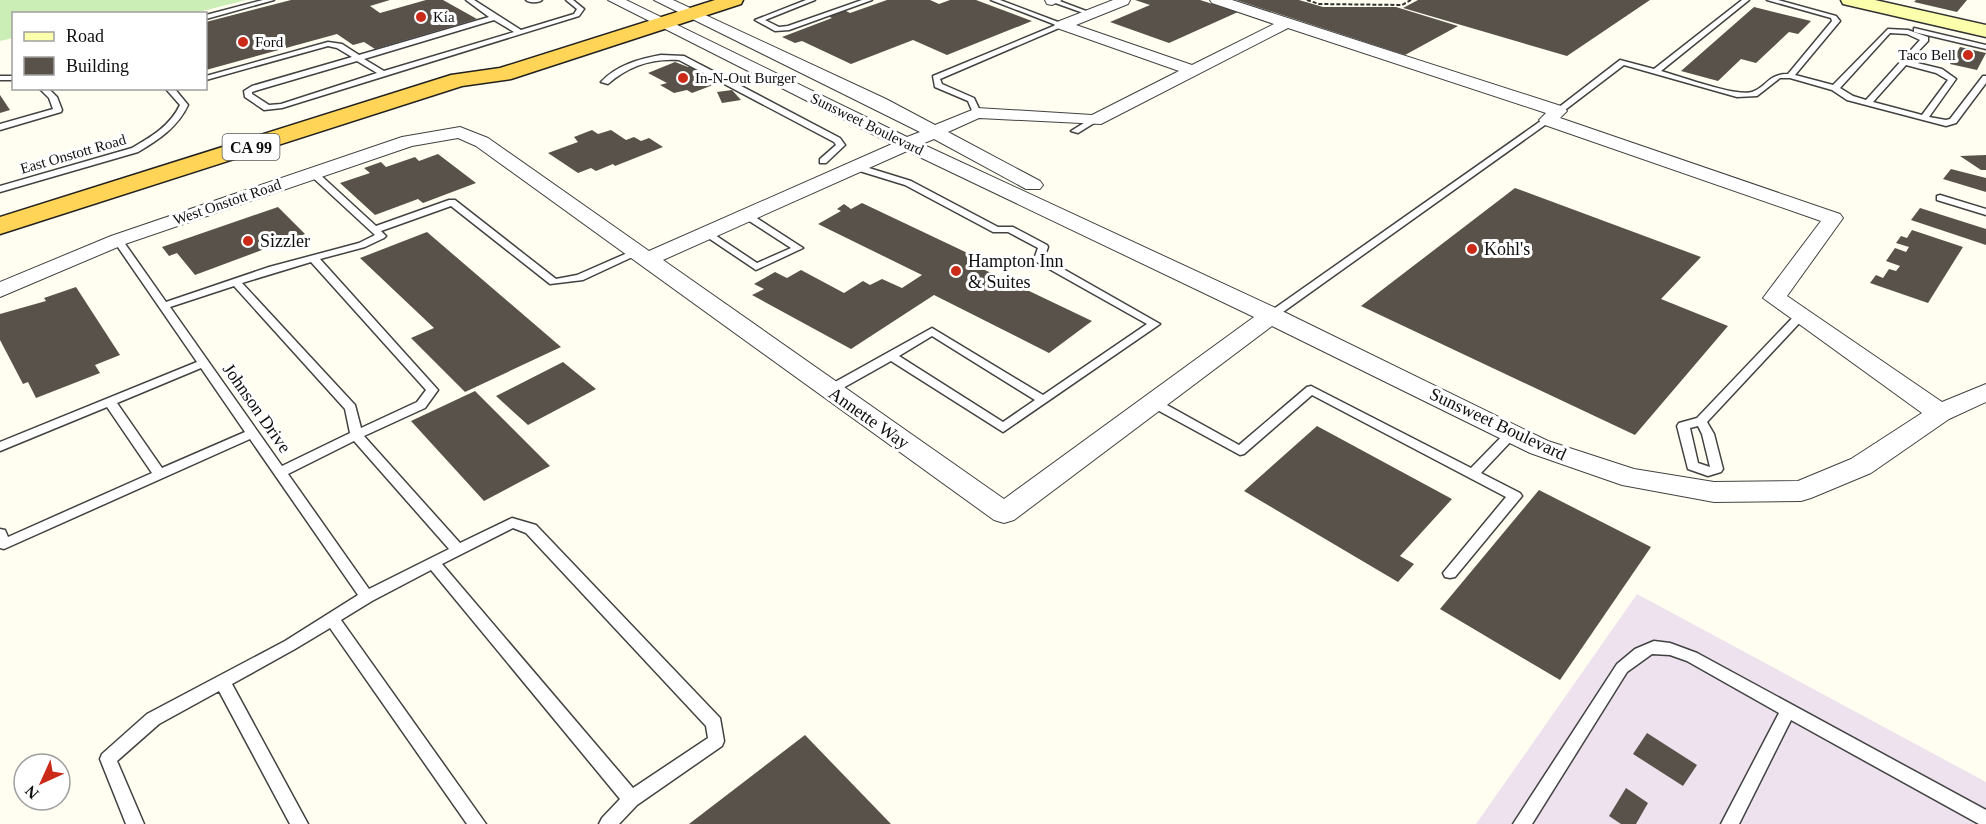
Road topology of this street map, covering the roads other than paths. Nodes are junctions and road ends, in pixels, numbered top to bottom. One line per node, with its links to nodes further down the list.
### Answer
1 (271, 0): 21 (lane)
2 (469, 0): 22 (lane)
3 (529, 0): 4 (lane)
4 (539, 0)
5 (569, 0): 28 (lane)
6 (615, 0): 23 (street, Sunsweet Boulevard)
7 (661, 0): 19 (street, Sunsweet Boulevard)
8 (734, 0): 19 (highway, CA 99)
9 (812, 0): 10 (lane)
10 (869, 0)
11 (994, 0): 25 (lane)
12 (1052, 0): 20 (lane)
13 (1217, 0): 24 (street)
14 (1746, 0): 33 (lane)
15 (1770, 0): 36 (lane)
16 (1850, 0): 18 (main road)
17 (1123, 1): 20 (street)
18 (1881, 3): 26 (main road)
19 (690, 14): 23 (highway, CA 99); 51 (street, Sunsweet Boulevard)
20 (1091, 14): 25 (street)
21 (207, 17)
22 (495, 18): 28 (lane); 30 (lane)
23 (662, 23): 35 (highway, CA 99); 52 (street, Sunsweet Boulevard)
24 (1287, 23): 32 (street); 45 (street)
25 (1062, 25): 32 (street); 44 (lane)
26 (1912, 25): 27 (main road); 29 (lane); 31 (lane); 40 (lane)
27 (1986, 31)
28 (520, 32): 34 (lane)
29 (1986, 47)
30 (357, 58): 34 (lane); 34 (lane); 37 (lane)
31 (1904, 62): 43 (lane); 46 (lane)
32 (1194, 71): 47 (street)
33 (1655, 72): 36 (lane); 45 (lane)
34 (383, 74)
35 (503, 74): 60 (highway, CA 99); 65 (highway, CA 99)
36 (1790, 76): 40 (lane)
37 (207, 78)
38 (1986, 78): 46 (lane)
39 (605, 82): 53 (lane)
40 (1835, 88): 43 (lane)
41 (45, 90): 48 (lane)
42 (171, 90): 56 (lane, East Onstott Road)
43 (1868, 103): 46 (lane)
44 (977, 113): 47 (street); 51 (street)
45 (1553, 116): 71 (lane); 72 (street)
46 (1924, 118)
47 (1095, 120): 49 (lane)
48 (0, 127)
49 (1075, 131)
50 (460, 132): 55 (street, West Onstott Road); 66 (street, Annette Way)
51 (934, 132): 52 (street); 64 (street, Sunsweet Boulevard)
52 (907, 144): 54 (street); 64 (street, Sunsweet Boulevard)
53 (823, 161)
54 (856, 167): 59 (street); 77 (lane)
55 (313, 173): 61 (lane); 63 (street, West Onstott Road)
56 (0, 189)
57 (1940, 198): 58 (lane)
58 (1986, 212)
59 (746, 215): 62 (street); 62 (lane)
60 (0, 226)
61 (375, 230): 66 (lane); 67 (lane)
62 (706, 233): 66 (street)
63 (118, 240): 69 (street, West Onstott Road); 70 (lane, Johnson Drive)
64 (1121, 243): 71 (street, Sunsweet Boulevard)
65 (0, 247)
66 (641, 256): 75 (street, Annette Way)
67 (313, 258): 68 (lane); 84 (lane)
68 (235, 282): 70 (lane); 84 (lane)
69 (0, 290)
70 (164, 306): 74 (lane, Johnson Drive)
71 (1272, 315): 79 (street, Annette Way); 83 (street, Sunsweet Boulevard)
72 (1801, 315): 80 (street); 81 (lane)
73 (891, 356): 75 (lane); 77 (lane); 77 (lane)
74 (204, 363): 78 (lane); 82 (lane, Johnson Drive)
75 (830, 390): 79 (street, Annette Way)
76 (1986, 392): 80 (street, Sunsweet Boulevard)
77 (1043, 400)
78 (110, 402): 85 (lane); 88 (lane)
79 (1154, 403): 87 (lane)
80 (1940, 413): 89 (street, Sunsweet Boulevard)
81 (1701, 421): 89 (lane); 89 (lane)
82 (253, 433): 86 (lane, Johnson Drive); 88 (lane)
83 (1512, 433): 87 (lane); 89 (street, Sunsweet Boulevard)
84 (356, 435): 86 (lane); 91 (lane)
85 (0, 447)
86 (280, 472): 94 (lane, Johnson Drive)
87 (1472, 474): 93 (lane)
88 (160, 475): 90 (lane)
89 (1711, 482)
90 (0, 534)
91 (458, 550): 92 (lane); 98 (lane)
92 (433, 563): 94 (lane); 98 (lane)
93 (1450, 573)
94 (367, 597): 95 (lane)
95 (332, 619): 96 (lane); 102 (lane)
96 (222, 681): 100 (lane); 101 (lane)
97 (1788, 710): 99 (lane); 104 (lane); 105 (lane)
98 (631, 799): 103 (lane)
99 (1986, 819)
100 (135, 824)
101 (299, 824)
102 (477, 824)
103 (608, 824)
104 (1522, 824)
105 (1730, 824)

